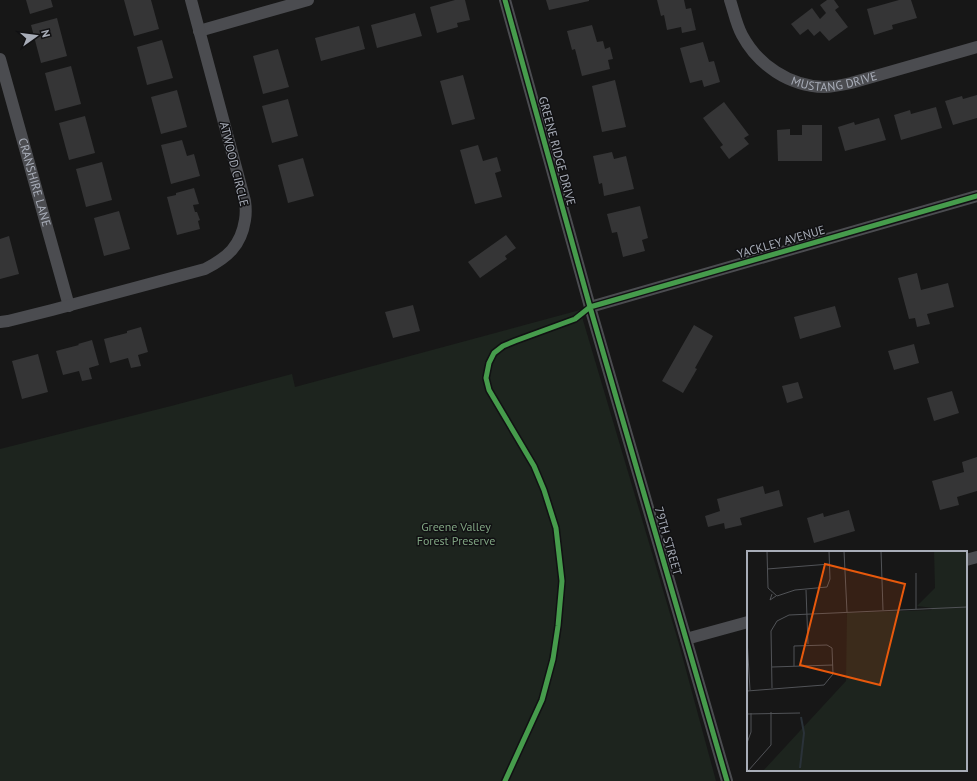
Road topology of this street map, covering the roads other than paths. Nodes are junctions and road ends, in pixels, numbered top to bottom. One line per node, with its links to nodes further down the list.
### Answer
1 (191, 0): 5 (street, ATWOOD CIRCLE)
2 (308, 0): 5 (street)
3 (505, 0): 10 (street, GREENE RIDGE DRIVE)
4 (730, 0): 6 (street, MUSTANG DRIVE)
5 (199, 31): 9 (street, ATWOOD CIRCLE)
6 (977, 47)
7 (0, 59): 9 (street, CRANSHIRE LANE)
8 (977, 196): 10 (street, YACKLEY AVENUE)
9 (69, 306): 11 (street, ATWOOD CIRCLE)
10 (590, 307): 15 (street, 79TH STREET)
11 (0, 322)
12 (977, 557): 13 (street)
13 (967, 560)
14 (747, 622): 15 (street)
15 (686, 639): 16 (street, 79TH STREET)
16 (727, 781)

